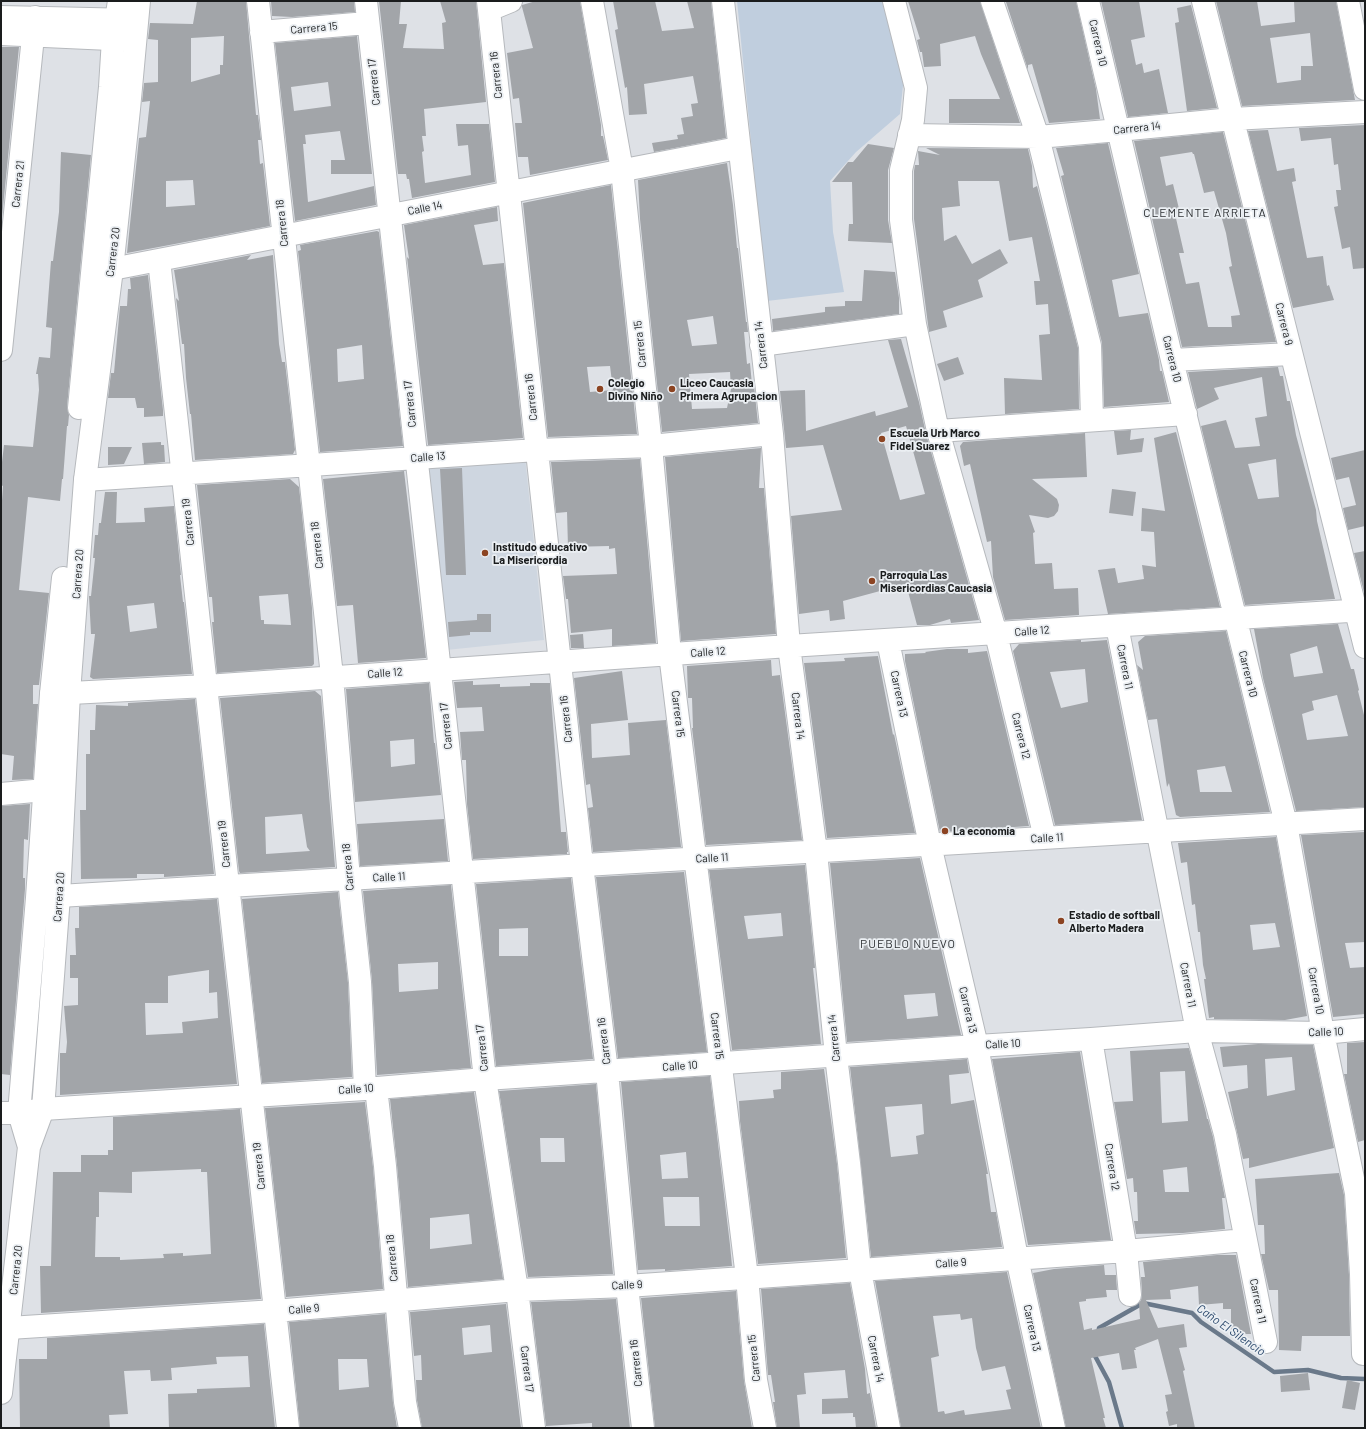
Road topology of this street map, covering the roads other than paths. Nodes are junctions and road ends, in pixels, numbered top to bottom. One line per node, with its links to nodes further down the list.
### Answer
1 (258, 1): 16 (street, Carrera 18)
2 (366, 1): 14 (street, Carrera 17)
3 (511, 1): 11 (street)
4 (592, 1): 25 (street, Carrera 15)
5 (723, 1): 24 (street, Carrera 14)
6 (894, 1): 22 (street, Carrera 12)
7 (992, 1): 23 (street)
8 (1088, 1): 21 (street, Carrera 10)
9 (1203, 1): 20 (street, Carrera 9)
10 (1348, 1): 18 (street)
11 (489, 6): 26 (street, Carrera 16)
12 (1, 17): 15 (street)
13 (127, 20): 15 (street); 31 (street, Carrera 20); 59 (street, Carrera 20)
14 (367, 23): 16 (street, Carrera 15); 27 (street, Carrera 17)
15 (34, 27): 17 (street); 28 (street, Carrera 21)
16 (261, 32): 29 (street, Carrera 18)
17 (1, 34)
18 (1365, 89)
19 (1365, 112): 20 (street, Carrera 14)
20 (1232, 119): 21 (street, Carrera 14); 35 (street, Carrera 9)
21 (1118, 130): 23 (street, Carrera 14); 36 (street, Carrera 10)
22 (909, 135): 23 (street, Carrera 14); 32 (street, Carrera 12)
23 (1038, 137): 38 (street)
24 (738, 148): 25 (street, Calle 14); 33 (street, Carrera 14)
25 (622, 170): 26 (street, Calle 14); 41 (street, Carrera 15)
26 (509, 192): 27 (street, Calle 14); 42 (street, Carrera 16)
27 (389, 215): 29 (street, Calle 14); 43 (street, Carrera 17)
28 (7, 236): 34 (street, Carrera 21)
29 (283, 236): 30 (street, Calle 14); 44 (street, Carrera 18)
30 (160, 260): 31 (street, Calle 14); 45 (street, Carrera 19)
31 (112, 269): 46 (street, Carrera 20)
32 (914, 324): 33 (street); 39 (street, Carrera 12)
33 (761, 345): 40 (street, Carrera 14)
34 (1, 350)
35 (1291, 354): 36 (street); 47 (street, Carrera 9)
36 (1172, 360): 37 (street, Carrera 10)
37 (1186, 414): 38 (street); 48 (street, Carrera 10)
38 (1092, 420): 39 (street)
39 (938, 431): 50 (street, Carrera 12)
40 (772, 434): 41 (street, Calle 13); 52 (street, Carrera 14)
41 (651, 446): 42 (street, Calle 13); 54 (street, Carrera 15)
42 (537, 450): 43 (street, Calle 13); 55 (street, Carrera 16)
43 (416, 458): 44 (street, Calle 13); 56 (street, Carrera 17)
44 (309, 465): 45 (street, Calle 13); 57 (street, Carrera 18)
45 (183, 474): 46 (street, Calle 13); 58 (street, Carrera 19)
46 (85, 480): 59 (street, Carrera 20)
47 (1361, 610): 48 (street, Calle 12); 53 (street, Carrera 9)
48 (1234, 618): 49 (street, Calle 12); 63 (street, Carrera 10)
49 (1117, 626): 50 (street, Calle 12); 64 (street, Carrera 11)
50 (996, 634): 51 (street, Calle 12); 65 (street, Carrera 12)
51 (888, 641): 52 (street, Calle 12); 66 (street, Carrera 13)
52 (789, 646): 54 (street, Calle 12); 67 (street, Carrera 14)
53 (1365, 647)
54 (670, 654): 55 (street, Calle 12); 68 (street, Carrera 15)
55 (560, 662): 56 (street, Calle 12); 69 (street, Carrera 16)
56 (439, 669): 57 (street, Calle 12); 70 (street, Carrera 17)
57 (332, 676): 58 (street, Calle 12); 71 (street, Carrera 18)
58 (206, 686): 59 (street, Calle 12); 72 (street, Carrera 19)
59 (60, 694): 60 (street, Carrera 20); 73 (street, Carrera 20)
60 (45, 790): 61 (street); 86 (street, Carrera 20)
61 (1, 794)
62 (1365, 819): 63 (street, Calle 11)
63 (1286, 824): 64 (street, Calle 11); 76 (street, Carrera 10)
64 (1158, 832): 65 (street, Calle 11); 75 (street, Carrera 11)
65 (1045, 838): 66 (street, Calle 11)
66 (930, 845): 67 (street, Calle 11); 78 (street, Carrera 13)
67 (816, 852): 68 (street, Calle 11); 79 (street, Carrera 14)
68 (696, 859): 69 (street, Calle 11); 80 (street, Carrera 15)
69 (582, 865): 70 (street, Calle 11); 81 (street, Carrera 16)
70 (462, 872): 71 (street, Calle 11); 82 (street, Carrera 17)
71 (349, 879): 72 (street, Calle 11); 83 (street, Carrera 18)
72 (228, 887): 73 (street, Calle 11); 84 (street, Carrera 19)
73 (59, 896): 85 (street, Carrera 20)
74 (1365, 1030): 76 (street, Calle 10)
75 (1197, 1031): 76 (street, Calle 10); 77 (street, Calle 10); 88 (street, Carrera 11)
76 (1323, 1033): 100 (street, Carrera 10)
77 (1091, 1039): 78 (street, Calle 10); 89 (street, Carrera 12)
78 (977, 1046): 79 (street, Calle 10); 90 (street, Carrera 13)
79 (836, 1056): 80 (street, Calle 10); 91 (street, Carrera 14)
80 (721, 1063): 81 (street, Calle 10); 92 (street, Carrera 15)
81 (607, 1071): 82 (street, Calle 10); 93 (street, Carrera 16)
82 (485, 1079): 83 (street, Calle 10); 94 (street, Carrera 17)
83 (370, 1089): 84 (street, Calle 10); 96 (street, Carrera 18)
84 (251, 1096): 85 (street, Calle 10); 97 (street, Carrera 19)
85 (44, 1109): 86 (street, Calle 10); 87 (street, Carrera 20)
86 (10, 1113): 87 (street, Carrera 20)
87 (29, 1147): 98 (street, Carrera 20)
88 (1245, 1240): 89 (street, Calle 9); 99 (street, Carrera 11)
89 (1126, 1251): 90 (street, Calle 9); 95 (street, Carrera 12)
90 (1017, 1258): 91 (street, Calle 9); 108 (street, Carrera 13)
91 (860, 1270): 92 (street, Calle 9); 107 (street, Carrera 14)
92 (747, 1277): 93 (street, Calle 9); 106 (street, Carrera 15)
93 (627, 1286): 94 (street, Calle 9); 105 (street, Carrera 16)
94 (517, 1290): 96 (street, Calle 9); 104 (street, Carrera 17)
95 (1130, 1295)
96 (396, 1301): 97 (street, Calle 9); 103 (street, Carrera 18)
97 (275, 1311): 98 (street, Calle 9); 102 (street, Carrera 19)
98 (9, 1328): 101 (street, Carrera 20)
99 (1266, 1342)
100 (1363, 1354)
101 (1, 1393)
102 (288, 1428)
103 (410, 1428)
104 (534, 1428)
105 (643, 1428)
106 (765, 1428)
107 (889, 1428)
108 (1054, 1428)

